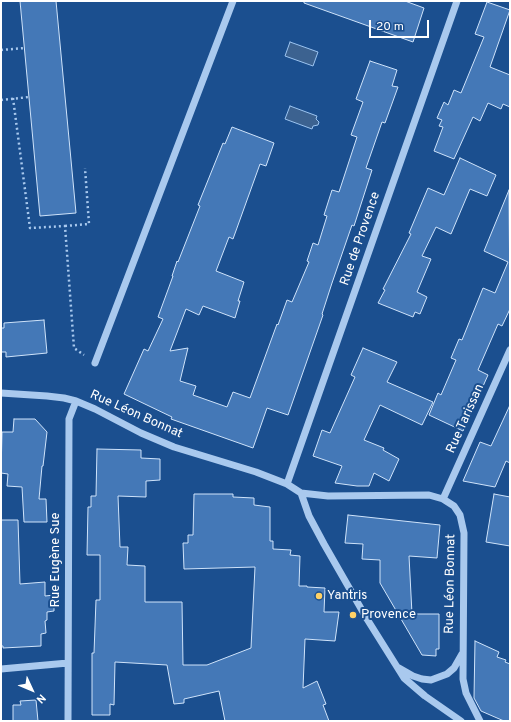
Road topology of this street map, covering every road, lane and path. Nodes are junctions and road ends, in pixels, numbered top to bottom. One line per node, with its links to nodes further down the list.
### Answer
1 (233, 1): 12 (street)
2 (457, 1): 15 (street, Rue de Provence)
3 (25, 48): 4 (path)
4 (1, 50)
5 (29, 97): 6 (path)
6 (13, 98): 7 (path); 9 (path)
7 (1, 100)
8 (85, 168): 9 (path)
9 (65, 226): 10 (path)
10 (74, 348)
11 (510, 350): 17 (street, Rue Tarissan)
12 (95, 363)
13 (1, 393): 14 (street, Rue Léon Bonnat)
14 (76, 401): 15 (street, Rue Léon Bonnat); 19 (street, Rue Eugène Sue)
15 (287, 484): 16 (street, Rue Léon Bonnat)
16 (301, 493): 17 (street, Rue Léon Bonnat); 20 (street)
17 (443, 498): 18 (street, Rue Léon Bonnat)
18 (462, 653): 20 (street); 24 (street, Rue Léon Bonnat)
19 (68, 663): 21 (street); 22 (street, Rue Eugène Sue)
20 (397, 667): 23 (street)
21 (1, 669)
22 (68, 721)
23 (461, 721)
24 (480, 721)

